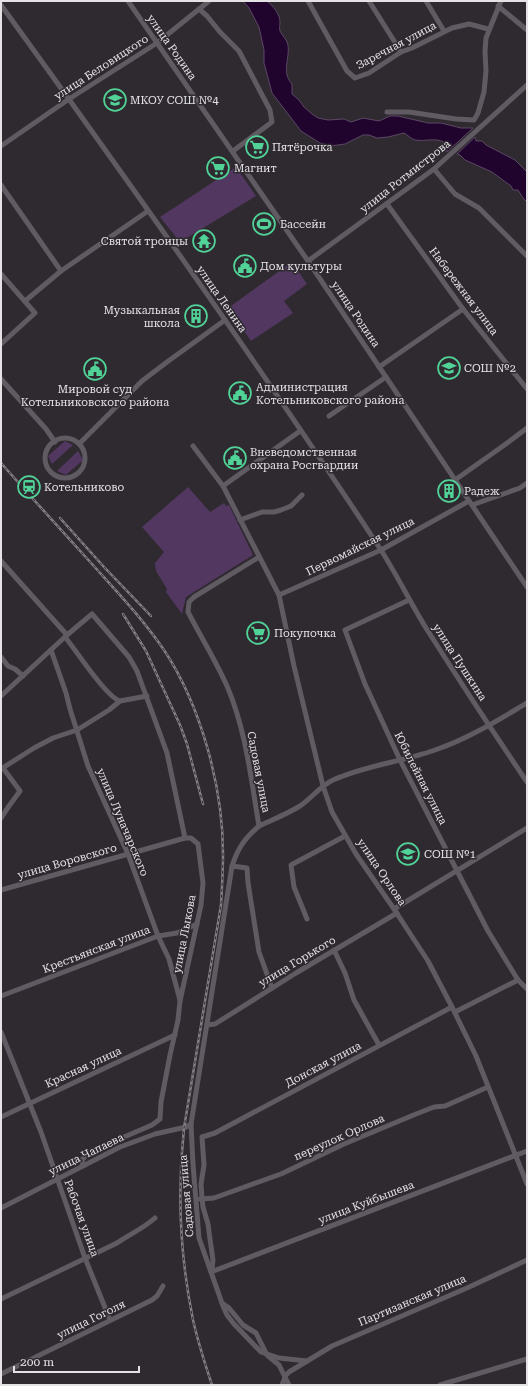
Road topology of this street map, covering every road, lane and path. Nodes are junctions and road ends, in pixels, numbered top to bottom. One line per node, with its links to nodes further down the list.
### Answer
1 (128, 1): 12 (street, улица Родина)
2 (209, 1): 8 (street, улица Беловицкого)
3 (308, 1): 13 (street, Заречная улица)
4 (369, 1): 13 (street)
5 (426, 1): 11 (street)
6 (500, 4): 9 (street); 10 (street)
7 (1, 5): 15 (street, улица Ленина)
8 (199, 10): 12 (street, улица Беловицкого); 18 (street)
9 (488, 29): 11 (street, Заречная улица); 16 (street)
10 (527, 30)
11 (444, 31): 13 (street, Заречная улица)
12 (157, 43): 15 (street, улица Беловицкого); 18 (street, улица Родина)
13 (401, 52)
14 (527, 85): 19 (street, улица Ротмистрова)
15 (69, 99): 17 (street, улица Беловицкого); 22 (street, улица Ленина)
16 (387, 112)
17 (1, 146)
18 (233, 151): 24 (street, улица Родина)
19 (434, 169): 21 (street, улица Ротмистрова); 23 (street)
20 (1, 185): 25 (street)
21 (387, 204): 24 (street, улица Ротмистрова); 28 (street, Набережная улица)
22 (148, 211): 25 (street); 29 (street, улица Ленина)
23 (527, 256)
24 (308, 261): 31 (street, улица Родина)
25 (62, 271): 27 (street)
26 (1, 274): 27 (street)
27 (25, 301): 30 (street)
28 (463, 309): 31 (street); 34 (street, Набережная улица)
29 (225, 320): 37 (street, улица Ленина); 39 (street)
30 (1, 344)
31 (379, 367): 32 (street, улица Родина)
32 (386, 377): 35 (street); 41 (street, улица Родина)
33 (1, 379): 38 (street)
34 (527, 389)
35 (330, 416)
36 (527, 428): 41 (street)
37 (300, 431): 43 (street); 47 (street, улица Ленина)
38 (55, 442): 39 (street); 39 (street)
39 (79, 444)
40 (194, 446): 43 (street, улица Орлова)
41 (455, 480): 45 (street, улица Родина)
42 (527, 483): 45 (street, Первомайская улица)
43 (223, 486): 46 (street, улица Орлова)
44 (302, 495): 46 (street)
45 (471, 503): 47 (street, Первомайская улица); 50 (street, улица Родина)
46 (240, 520): 48 (street, улица Орлова)
47 (380, 550): 51 (street, Первомайская улица); 52 (street, улица Пушкина)
48 (260, 557): 51 (street, улица Орлова); 68 (street, Садовая улица)
49 (1, 561): 53 (street)
50 (527, 587)
51 (279, 595): 66 (street, улица Орлова)
52 (409, 600): 61 (street, улица Пушкина); 63 (street, Юбилейная улица)
53 (66, 636): 54 (street); 58 (street); 59 (street)
54 (51, 650): 56 (street); 62 (street, улица Луначарского)
55 (1, 658): 56 (street)
56 (23, 676): 57 (street)
57 (1, 696)
58 (147, 696): 59 (street); 71 (street)
59 (120, 701): 62 (street)
60 (527, 703): 61 (street)
61 (489, 726): 63 (street); 65 (street, улица Пушкина)
62 (77, 730): 64 (street); 72 (street, улица Луначарского)
63 (400, 760): 66 (street); 74 (street, Юбилейная улица)
64 (2, 769): 67 (street)
65 (527, 782)
66 (323, 786): 68 (street); 70 (street, улица Орлова)
67 (1, 818)
68 (259, 826): 73 (street, Садовая улица)
69 (527, 828): 74 (street, улица Горького)
70 (345, 836): 76 (street, улица Орлова); 77 (street)
71 (186, 838): 72 (street, улица Воровского); 78 (street, улица Лыкова)
72 (128, 854): 75 (street, улица Воровского); 79 (street, улица Луначарского)
73 (232, 866): 82 (street); 88 (street, Садовая улица)
74 (457, 871): 76 (street, улица Горького); 81 (street, Юбилейная улица)
75 (1, 890)
76 (396, 911): 80 (street, улица Горького); 86 (street, улица Орлова)
77 (307, 919)
78 (197, 924): 79 (street, Крестьянская улица); 85 (street, улица Лыкова)
79 (158, 936): 84 (street, Крестьянская улица); 85 (street, улица Луначарского)
80 (334, 950): 82 (street, улица Горького); 91 (street)
81 (518, 980): 83 (street, Юбилейная улица); 87 (street)
82 (272, 988): 88 (street, улица Горького)
83 (527, 989)
84 (1, 996)
85 (180, 1001): 90 (street, улица Лыкова)
86 (452, 1006): 87 (street, улица Орлова); 91 (street, Донская улица)
87 (455, 1012): 92 (street, улица Орлова)
88 (208, 1025): 95 (street, Садовая улица)
89 (1, 1032): 93 (street, Рабочая улица)
90 (175, 1035): 93 (street, Красная улица); 99 (street, улица Лыкова)
91 (379, 1045): 96 (street, Донская улица)
92 (488, 1087): 98 (street, улица Орлова); 102 (street, переулок Орлова)
93 (29, 1103): 94 (street, Красная улица); 100 (street, Рабочая улица)
94 (1, 1117)
95 (191, 1124): 99 (street, улица Чапаева); 103 (street, Садовая улица)
96 (202, 1137): 102 (street, Садовая улица)
97 (527, 1151): 98 (street, улица Куйбышева)
98 (515, 1156): 101 (street, улица Орлова); 108 (street, улица Куйбышева)
99 (83, 1166): 100 (street, улица Чапаева)
100 (57, 1179): 104 (street, улица Чапаева); 106 (street, Рабочая улица)
101 (527, 1184)
102 (202, 1198): 103 (street, переулок Орлова); 108 (street, Садовая улица)
103 (196, 1199): 108 (street, Садовая улица)
104 (1, 1208)
105 (156, 1218): 106 (street)
106 (85, 1258): 110 (street); 112 (street, Рабочая улица)
107 (527, 1260): 115 (street, Партизанская улица)
108 (211, 1272): 111 (street)
109 (163, 1286): 112 (street, улица Гоголя)
110 (1, 1299)
111 (222, 1302): 113 (street); 113 (street)
112 (110, 1320): 116 (street, улица Гоголя)
113 (267, 1354): 115 (street); 117 (street)
114 (527, 1359): 120 (street)
115 (307, 1361): 117 (street, Партизанская улица)
116 (1, 1374)
117 (285, 1376): 118 (street); 119 (street)
118 (282, 1385)
119 (289, 1385)
120 (440, 1385)

